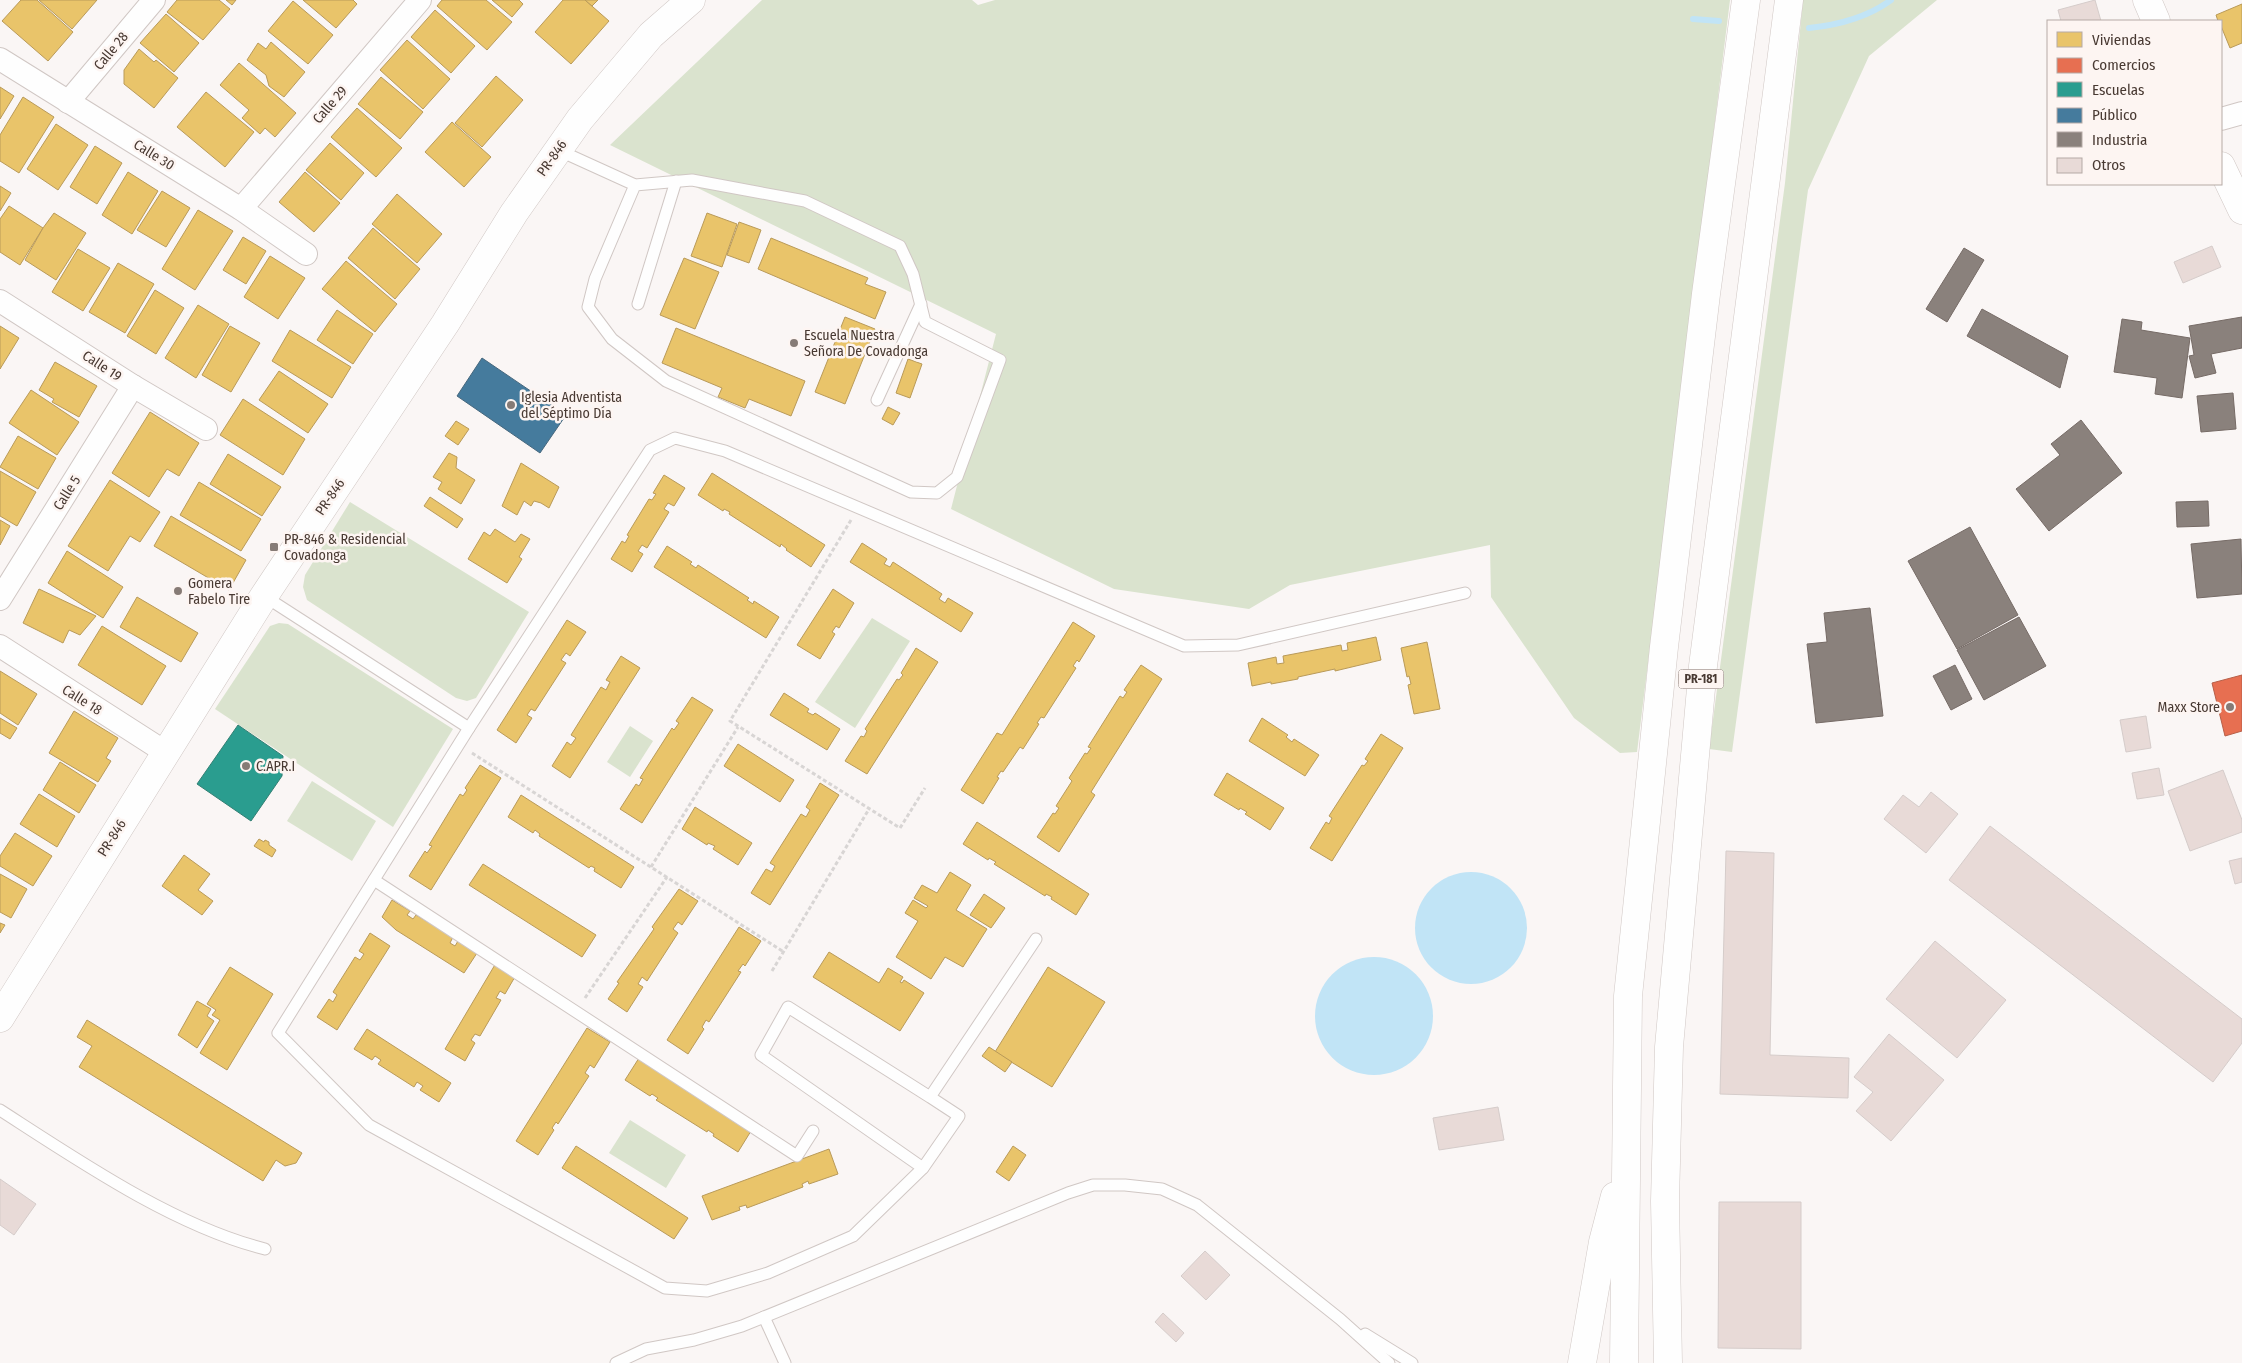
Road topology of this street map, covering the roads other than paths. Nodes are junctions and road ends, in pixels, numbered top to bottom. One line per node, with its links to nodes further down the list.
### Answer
1 (154, 0): 9 (street, Calle 28)
2 (420, 0): 16 (street, Calle 29)
3 (691, 0): 12 (main road, PR-846 / PR-846)
4 (1746, 0): 37 (main road, PR-181)
5 (1789, 0): 48 (main road, PR-181)
6 (2147, 0): 7 (main road)
7 (2156, 20)
8 (0, 59): 9 (street, Calle 30)
9 (68, 102): 16 (street, Calle 30)
10 (2242, 112): 11 (street)
11 (2222, 120)
12 (558, 150): 15 (lane); 26 (main road, PR-846 / PR-846)
13 (2222, 168): 17 (main road)
14 (676, 181): 15 (lane); 20 (lane); 21 (lane)
15 (635, 185): 21 (lane)
16 (241, 210): 18 (street, Calle 30)
17 (2242, 210)
18 (306, 254)
19 (0, 301): 22 (street, Calle 19)
20 (638, 304)
21 (921, 304): 23 (lane)
22 (133, 386): 24 (street, Calle 19); 27 (street, Calle 5)
23 (877, 400)
24 (206, 429)
25 (1465, 594): 29 (lane)
26 (264, 596): 29 (lane); 30 (main road, PR-846 / PR-846)
27 (0, 599)
28 (0, 646): 30 (street, Calle 18)
29 (469, 728): 31 (lane)
30 (165, 752): 33 (main road, PR-846 / PR-846)
31 (374, 880): 36 (lane); 38 (lane)
32 (1036, 939): 34 (lane)
33 (0, 1018)
34 (930, 1097): 38 (lane); 38 (lane)
35 (0, 1110): 39 (lane)
36 (813, 1131)
37 (1626, 1154): 46 (main road); 47 (main road, PR-181)
38 (923, 1168)
39 (265, 1249)
40 (764, 1317): 41 (lane); 42 (lane); 43 (lane)
41 (1340, 1319): 44 (lane); 45 (lane)
42 (616, 1363)
43 (785, 1363)
44 (1390, 1363)
45 (1412, 1363)
46 (1582, 1363)
47 (1624, 1363)
48 (1668, 1363)

